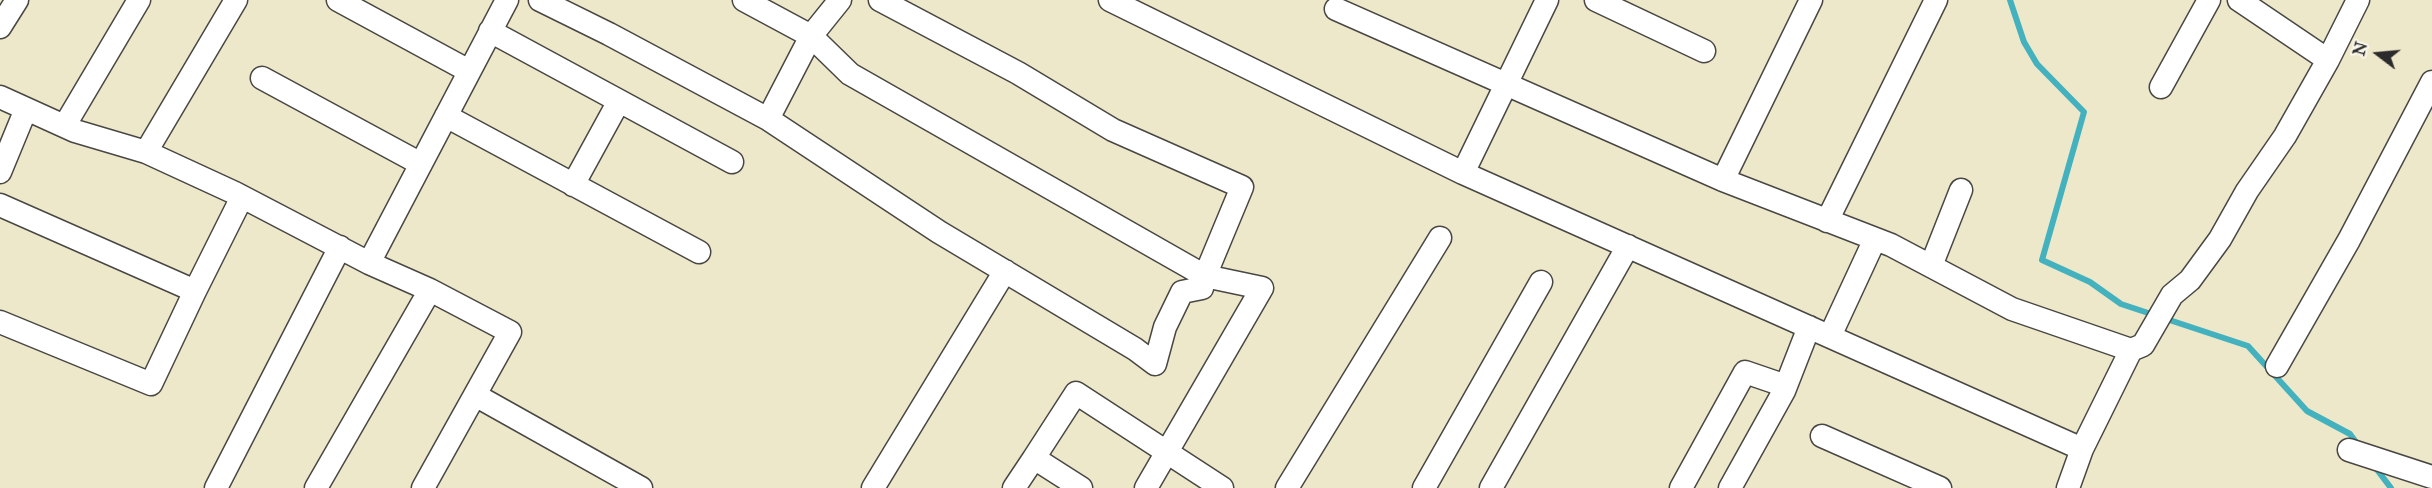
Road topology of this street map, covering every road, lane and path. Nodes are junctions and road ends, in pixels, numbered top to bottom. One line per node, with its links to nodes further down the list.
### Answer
1 (17, 0): 19 (street)
2 (140, 0): 34 (street)
3 (236, 0): 35 (street)
4 (338, 0): 24 (street)
5 (507, 0): 20 (street)
6 (540, 0): 33 (street)
7 (744, 0): 21 (street)
8 (840, 0): 21 (street)
9 (880, 0): 54 (street)
10 (1110, 0): 39 (street)
11 (1547, 0): 27 (street)
12 (1596, 0): 22 (street)
13 (1811, 0): 40 (street)
14 (1936, 0): 45 (street)
15 (2239, 0): 23 (street)
16 (2358, 0): 23 (street)
17 (2199, 3): 28 (street)
18 (1336, 9): 27 (street)
19 (0, 27)
20 (490, 31): 24 (street); 30 (street)
21 (811, 36): 33 (street); 54 (street)
22 (1704, 51)
23 (2328, 60): 60 (street)
24 (469, 71): 32 (street)
25 (262, 78): 37 (street)
26 (2432, 82): 61 (street)
27 (1506, 85): 39 (street); 40 (street)
28 (2161, 87)
29 (0, 98): 31 (street)
30 (619, 101): 36 (street); 41 (street)
31 (26, 109): 34 (street); 38 (street)
32 (446, 116): 37 (street); 41 (street)
33 (768, 119): 53 (street)
34 (65, 125): 35 (street)
35 (146, 152): 43 (street)
36 (732, 162)
37 (421, 164): 51 (street)
38 (0, 172)
39 (1463, 173): 48 (street)
40 (1723, 180): 45 (street)
41 (573, 185): 50 (street)
42 (1961, 190): 52 (street)
43 (242, 197): 49 (street); 57 (street)
44 (0, 205): 57 (street)
45 (1827, 221): 47 (street)
46 (1440, 238): 79 (street)
47 (1875, 239): 52 (street); 59 (street)
48 (1628, 246): 59 (street); 81 (street)
49 (340, 247): 51 (street); 70 (street)
50 (699, 252)
51 (369, 263): 56 (street)
52 (1931, 266): 60 (street)
53 (1005, 271): 54 (street); 74 (street)
54 (1205, 276): 67 (street)
55 (1541, 282): 80 (street)
56 (430, 290): 63 (street); 71 (street)
57 (195, 291): 58 (street)
58 (0, 322)
59 (1820, 332): 62 (street); 65 (street)
60 (2137, 347): 65 (street)
61 (2277, 366)
62 (1786, 386): 82 (street); 83 (street)
63 (475, 395): 72 (street); 73 (street)
64 (1822, 436): 84 (street)
65 (2082, 449): 85 (street)
66 (2349, 450): 69 (street)
67 (1167, 452): 68 (street); 77 (street); 78 (street)
68 (1034, 458): 75 (street); 76 (street)
69 (2432, 477)
70 (216, 488)
71 (316, 488)
72 (423, 488)
73 (641, 488)
74 (873, 488)
75 (1014, 488)
76 (1080, 488)
77 (1146, 488)
78 (1222, 488)
79 (1287, 488)
80 (1424, 488)
81 (1491, 488)
82 (1681, 488)
83 (1730, 488)
84 (1940, 488)
85 (2068, 488)

